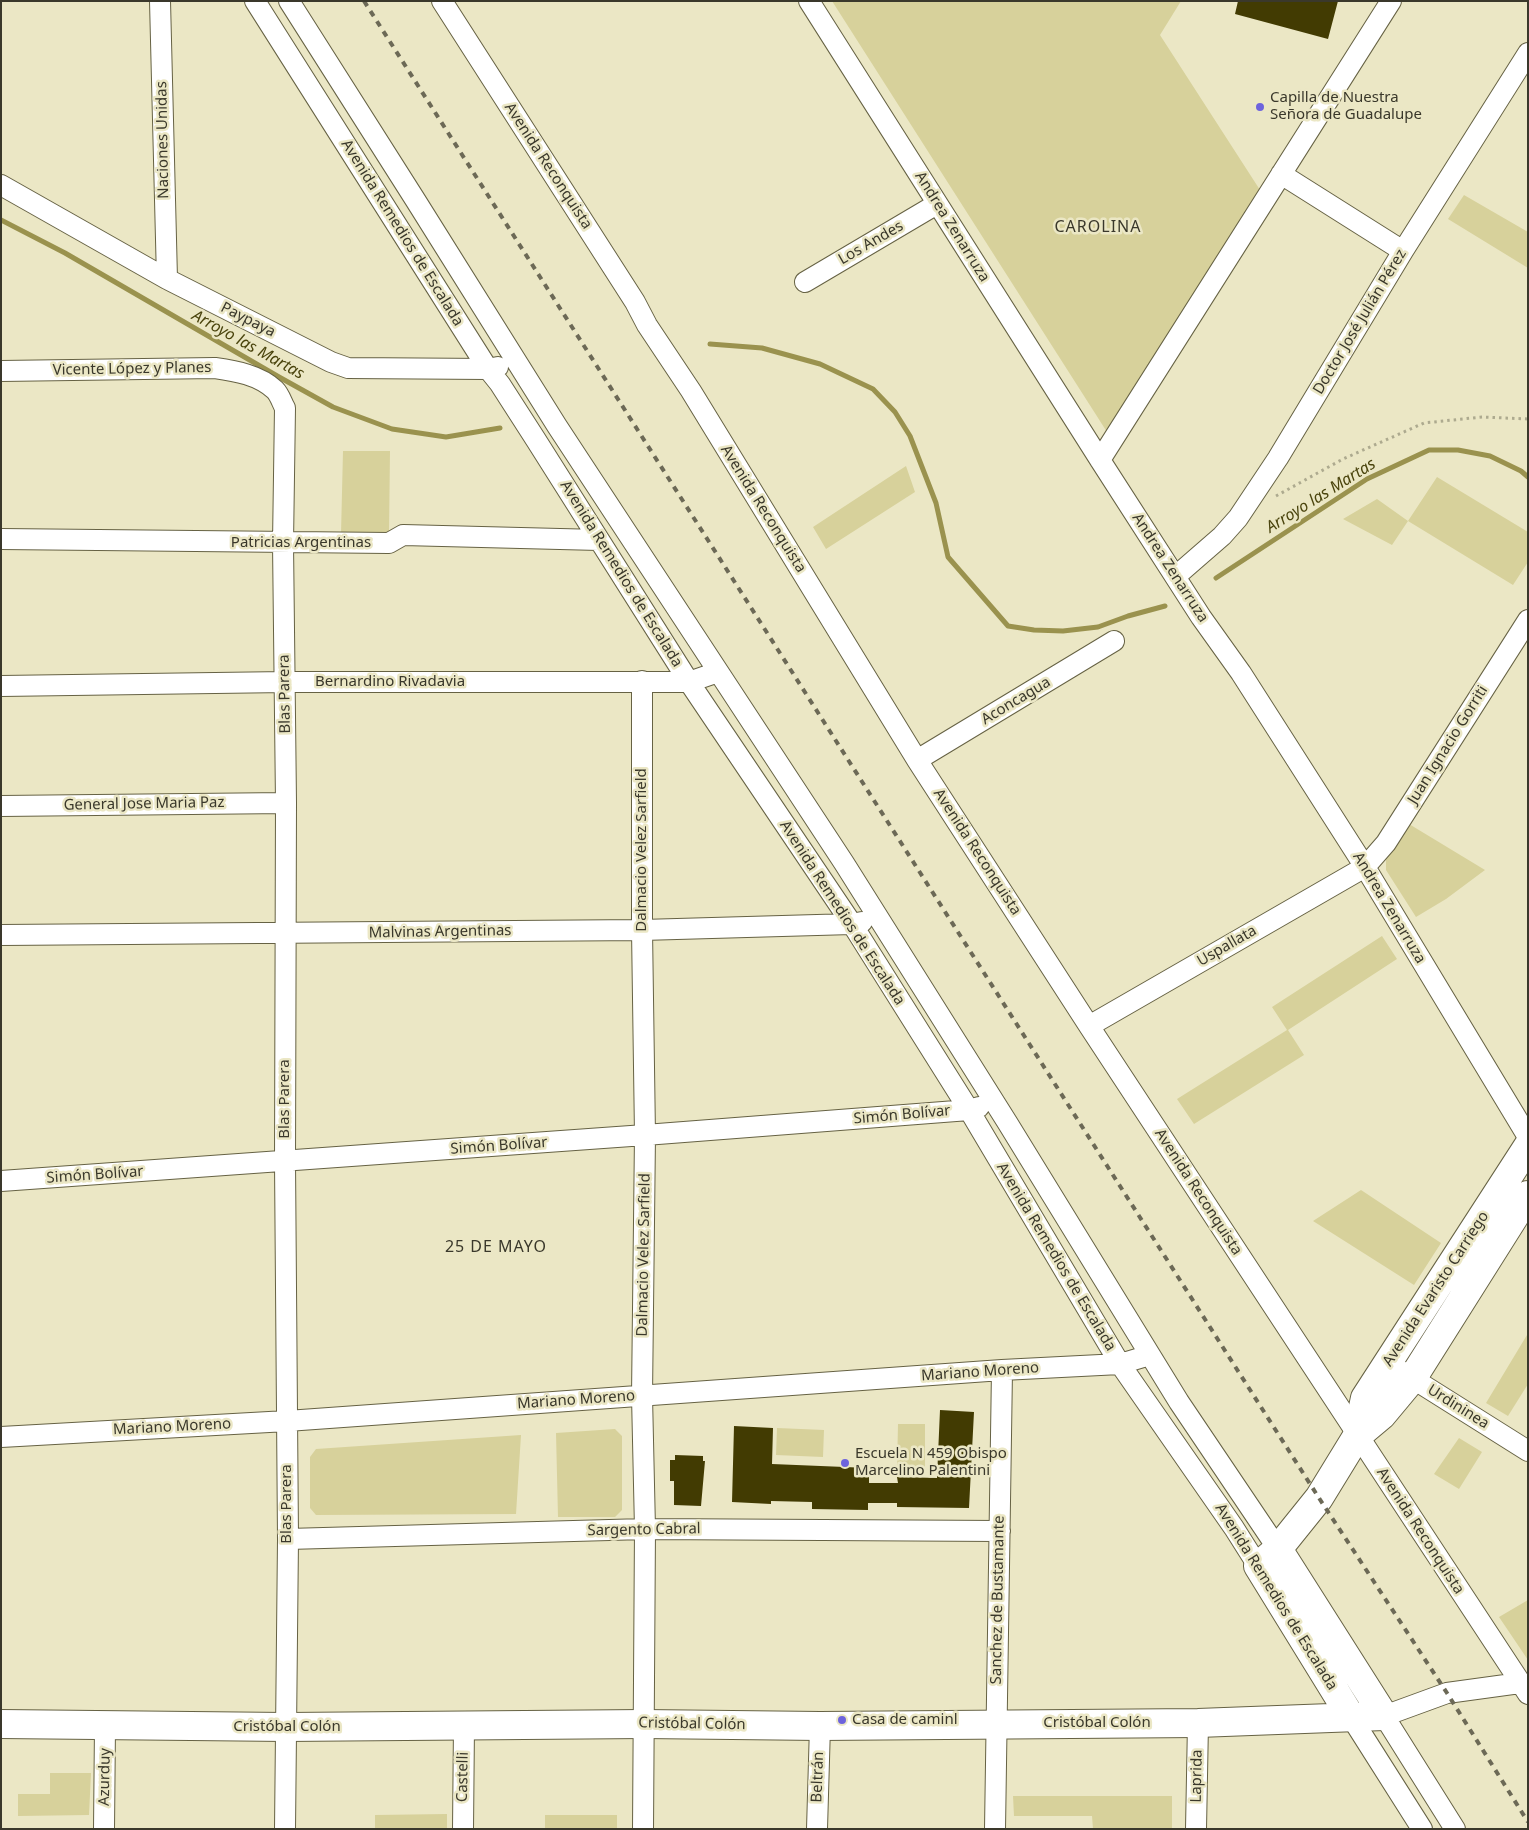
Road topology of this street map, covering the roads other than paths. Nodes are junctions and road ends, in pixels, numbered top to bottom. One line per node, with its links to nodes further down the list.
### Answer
1 (160, 1): 12 (street, Naciones Unidas)
2 (255, 1): 16 (street, Avenida Remedios de Escalada)
3 (288, 1): 14 (street, Avenida Remedios de Escalada)
4 (442, 1): 30 (street, Avenida Reconquista)
5 (809, 1): 10 (street, Andrea Zenarruza)
6 (1391, 1): 8 (street)
7 (1528, 53): 11 (street, Doctor José Julián Pérez)
8 (1281, 174): 11 (street); 18 (street)
9 (1, 186): 12 (street, Paypaya)
10 (937, 204): 13 (street, Los Andes); 18 (street, Andrea Zenarruza)
11 (1403, 251): 22 (street, Doctor José Julián Pérez)
12 (167, 280): 16 (street, Paypaya)
13 (805, 282)
14 (519, 365): 16 (street, Paypaya); 25 (street, Avenida Remedios de Escalada)
15 (1, 371): 17 (street, Vicente López y Planes)
16 (494, 376): 20 (street, Avenida Remedios de Escalada)
17 (261, 380): 21 (street, Blas Parera)
18 (1100, 460): 22 (street, Andrea Zenarruza)
19 (1, 539): 21 (street, Patricias Argentinas)
20 (599, 540): 21 (street, Patricias Argentinas); 28 (street, Avenida Remedios de Escalada)
21 (283, 543): 27 (street, Blas Parera)
22 (1176, 576): 33 (street, Andrea Zenarruza)
23 (1528, 620): 33 (street, Juan Ignacio Gorriti)
24 (1114, 641): 30 (street, Aconcagua)
25 (718, 672): 28 (street, Bernardino Rivadavia); 34 (street, Avenida Remedios de Escalada)
26 (642, 681): 27 (street, Bernardino Rivadavia); 28 (street, Bernardino Rivadavia); 36 (street, Dalmacio Velez Sarfield)
27 (286, 682): 29 (street, Bernardino Rivadavia); 31 (street, Blas Parera)
28 (689, 682): 35 (street, Avenida Remedios de Escalada)
29 (1, 686)
30 (917, 760): 39 (street, Avenida Reconquista)
31 (286, 803): 32 (street, General Jose Maria Paz); 37 (street, Blas Parera)
32 (1, 806)
33 (1364, 867): 39 (street, Uspallata); 43 (street, Andrea Zenarruza)
34 (878, 917): 35 (street, Malvinas Argentinas); 40 (street, Avenida Remedios de Escalada)
35 (852, 924): 36 (street, Malvinas Argentinas); 41 (street, Avenida Remedios de Escalada)
36 (642, 930): 37 (street, Malvinas Argentinas); 42 (street, Dalmacio Velez Sarfield)
37 (285, 934): 38 (street, Malvinas Argentinas); 45 (street, Blas Parera)
38 (1, 935)
39 (1089, 1026): 55 (street, Avenida Reconquista)
40 (995, 1103): 41 (street, Simón Bolívar); 48 (street, Avenida Remedios de Escalada)
41 (969, 1110): 42 (street, Simón Bolívar); 50 (street, Avenida Remedios de Escalada)
42 (645, 1135): 45 (street, Simón Bolívar); 53 (street, Dalmacio Velez Sarfield)
43 (1528, 1137)
44 (1528, 1146): 49 (street, Avenida Evaristo Carriego)
45 (285, 1162): 46 (street, Simón Bolívar); 54 (street, Blas Parera)
46 (1, 1181)
47 (1524, 1210): 52 (street, Avenida Evaristo Carriego)
48 (1150, 1356): 50 (street, Mariano Moreno); 61 (street, Avenida Remedios de Escalada)
49 (1388, 1363): 52 (street, Urdininea); 55 (street, Avenida Evaristo Carriego)
50 (1120, 1364): 51 (street, Mariano Moreno); 62 (street, Avenida Remedios de Escalada)
51 (1002, 1370): 53 (street, Mariano Moreno); 59 (street, Sanchez de Bustamante)
52 (1412, 1379): 55 (street, Avenida Evaristo Carriego); 57 (street, Urdininea)
53 (642, 1396): 54 (street, Mariano Moreno); 58 (street, Dalmacio Velez Sarfield)
54 (287, 1421): 56 (street, Mariano Moreno); 60 (street, Blas Parera)
55 (1357, 1436): 61 (street, Avenida Evaristo Carriego); 63 (street, Avenida Reconquista)
56 (1, 1437)
57 (1528, 1451)
58 (644, 1528): 59 (street, Sargento Cabral); 60 (street, Sargento Cabral); 68 (street, Dalmacio Velez Sarfield)
59 (1000, 1531): 69 (street, Sanchez de Bustamante)
60 (288, 1539): 73 (street, Blas Parera)
61 (1278, 1549): 62 (street, Avenida Evaristo Carriego); 64 (street, Avenida Remedios de Escalada)
62 (1258, 1566): 65 (street, Avenida Remedios de Escalada)
63 (1524, 1688): 64 (street)
64 (1384, 1716): 65 (street, Cristóbal Colón); 82 (street, Avenida Remedios de Escalada)
65 (1351, 1717): 66 (street, Cristóbal Colón); 81 (street, Avenida Remedios de Escalada)
66 (1198, 1723): 69 (street, Cristóbal Colón); 80 (street, Laprida)
67 (1, 1724): 71 (street, Cristóbal Colón)
68 (644, 1724): 70 (street, Cristóbal Colón); 72 (street, Cristóbal Colón); 77 (street, Dalmacio Velez Sarfield)
69 (996, 1724): 72 (street, Cristóbal Colón); 79 (street, Sanchez de Bustamante)
70 (464, 1725): 73 (street, Cristóbal Colón); 76 (street, Castelli)
71 (105, 1726): 73 (street, Cristóbal Colón); 74 (street, Azurduy)
72 (820, 1726): 78 (street, Beltrán)
73 (286, 1727): 75 (street, Blas Parera)
74 (104, 1829)
75 (285, 1829)
76 (463, 1829)
77 (643, 1829)
78 (817, 1829)
79 (995, 1829)
80 (1196, 1829)
81 (1422, 1829)
82 (1455, 1829)

